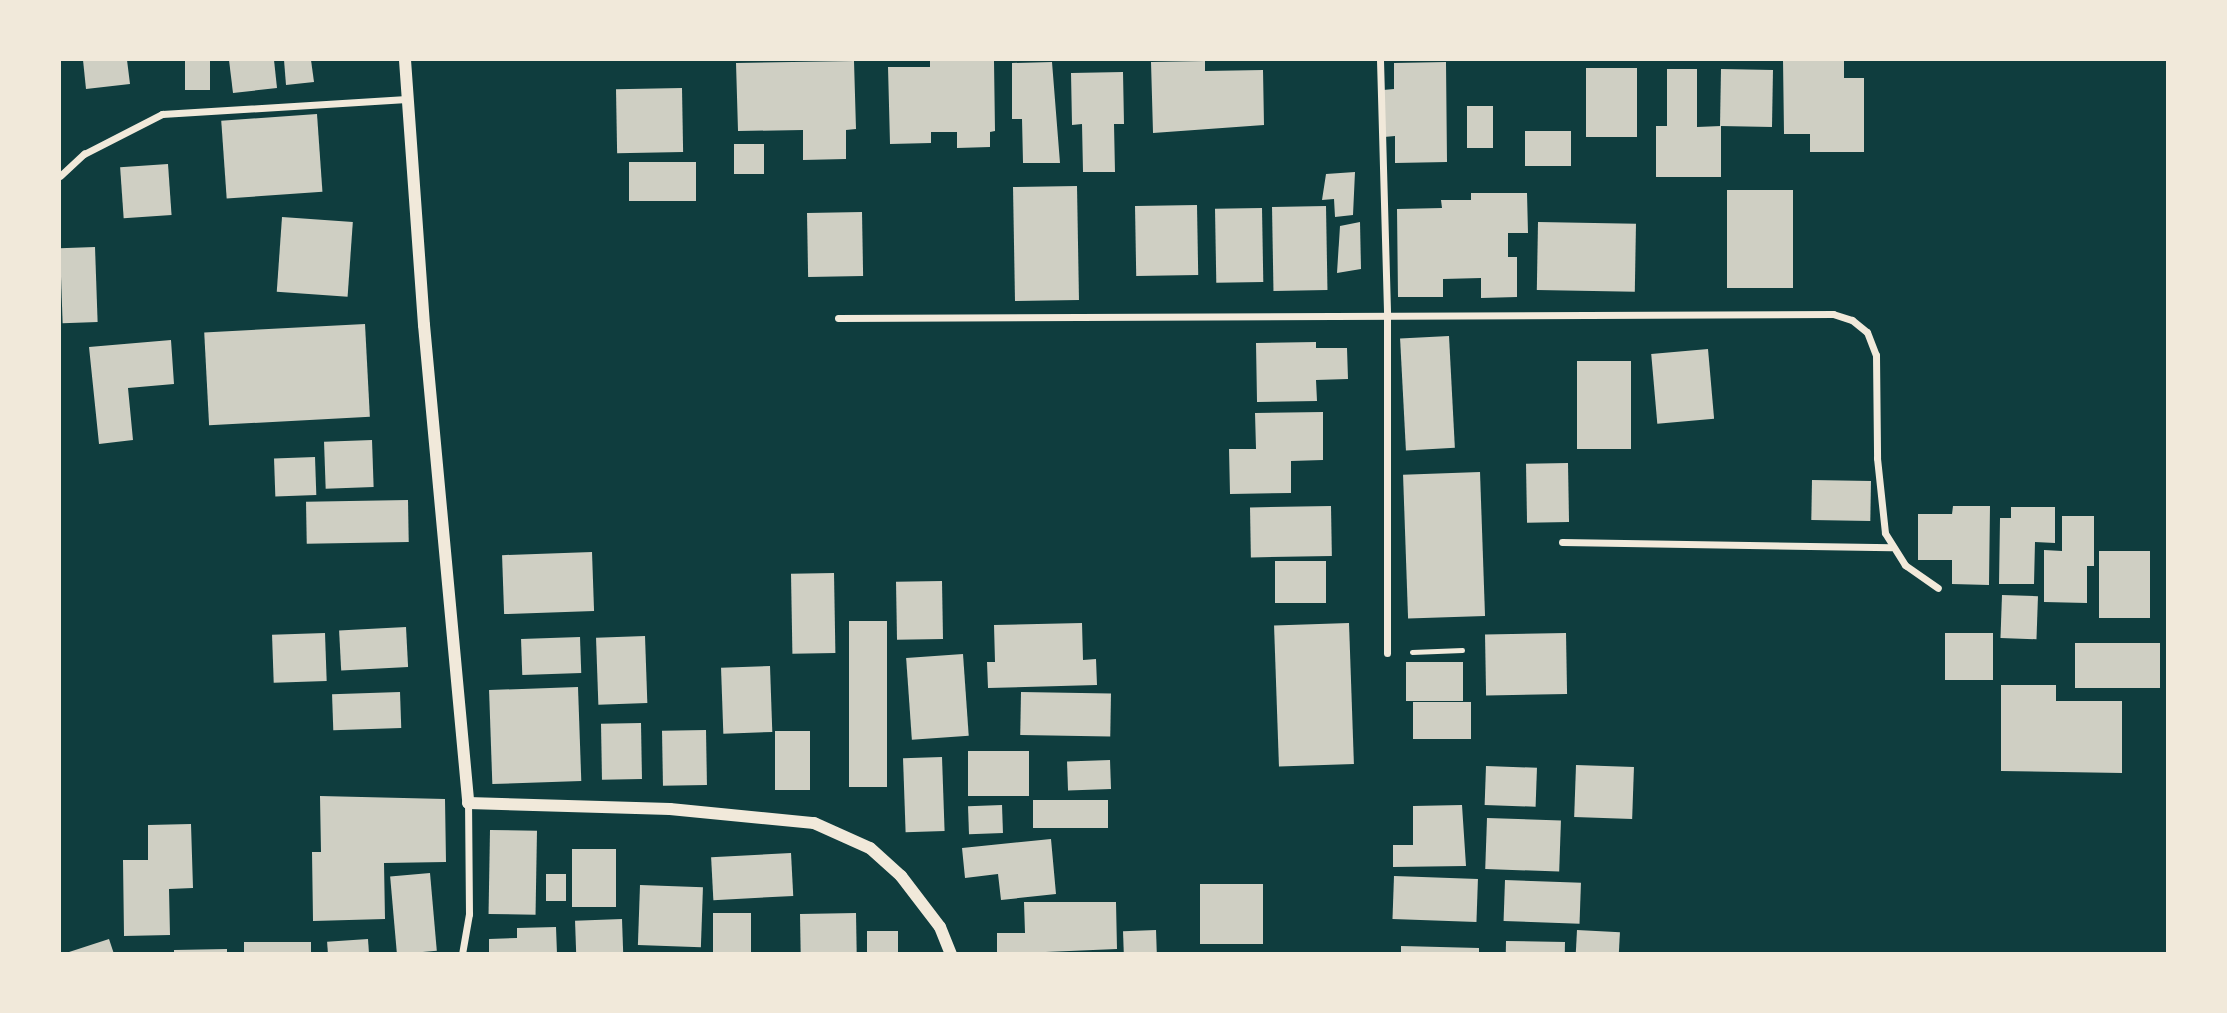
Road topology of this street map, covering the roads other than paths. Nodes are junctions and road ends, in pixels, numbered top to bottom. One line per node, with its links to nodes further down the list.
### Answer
1 (405, 60): 3 (street)
2 (1380, 60): 6 (street)
3 (407, 99): 4 (street); 11 (street)
4 (60, 176)
5 (838, 318): 6 (street)
6 (1387, 318): 8 (street); 10 (street)
7 (1562, 542): 8 (street)
8 (1891, 547): 9 (street)
9 (1938, 588)
10 (1387, 653)
11 (468, 803): 12 (street); 13 (street)
12 (462, 954)
13 (951, 954)

